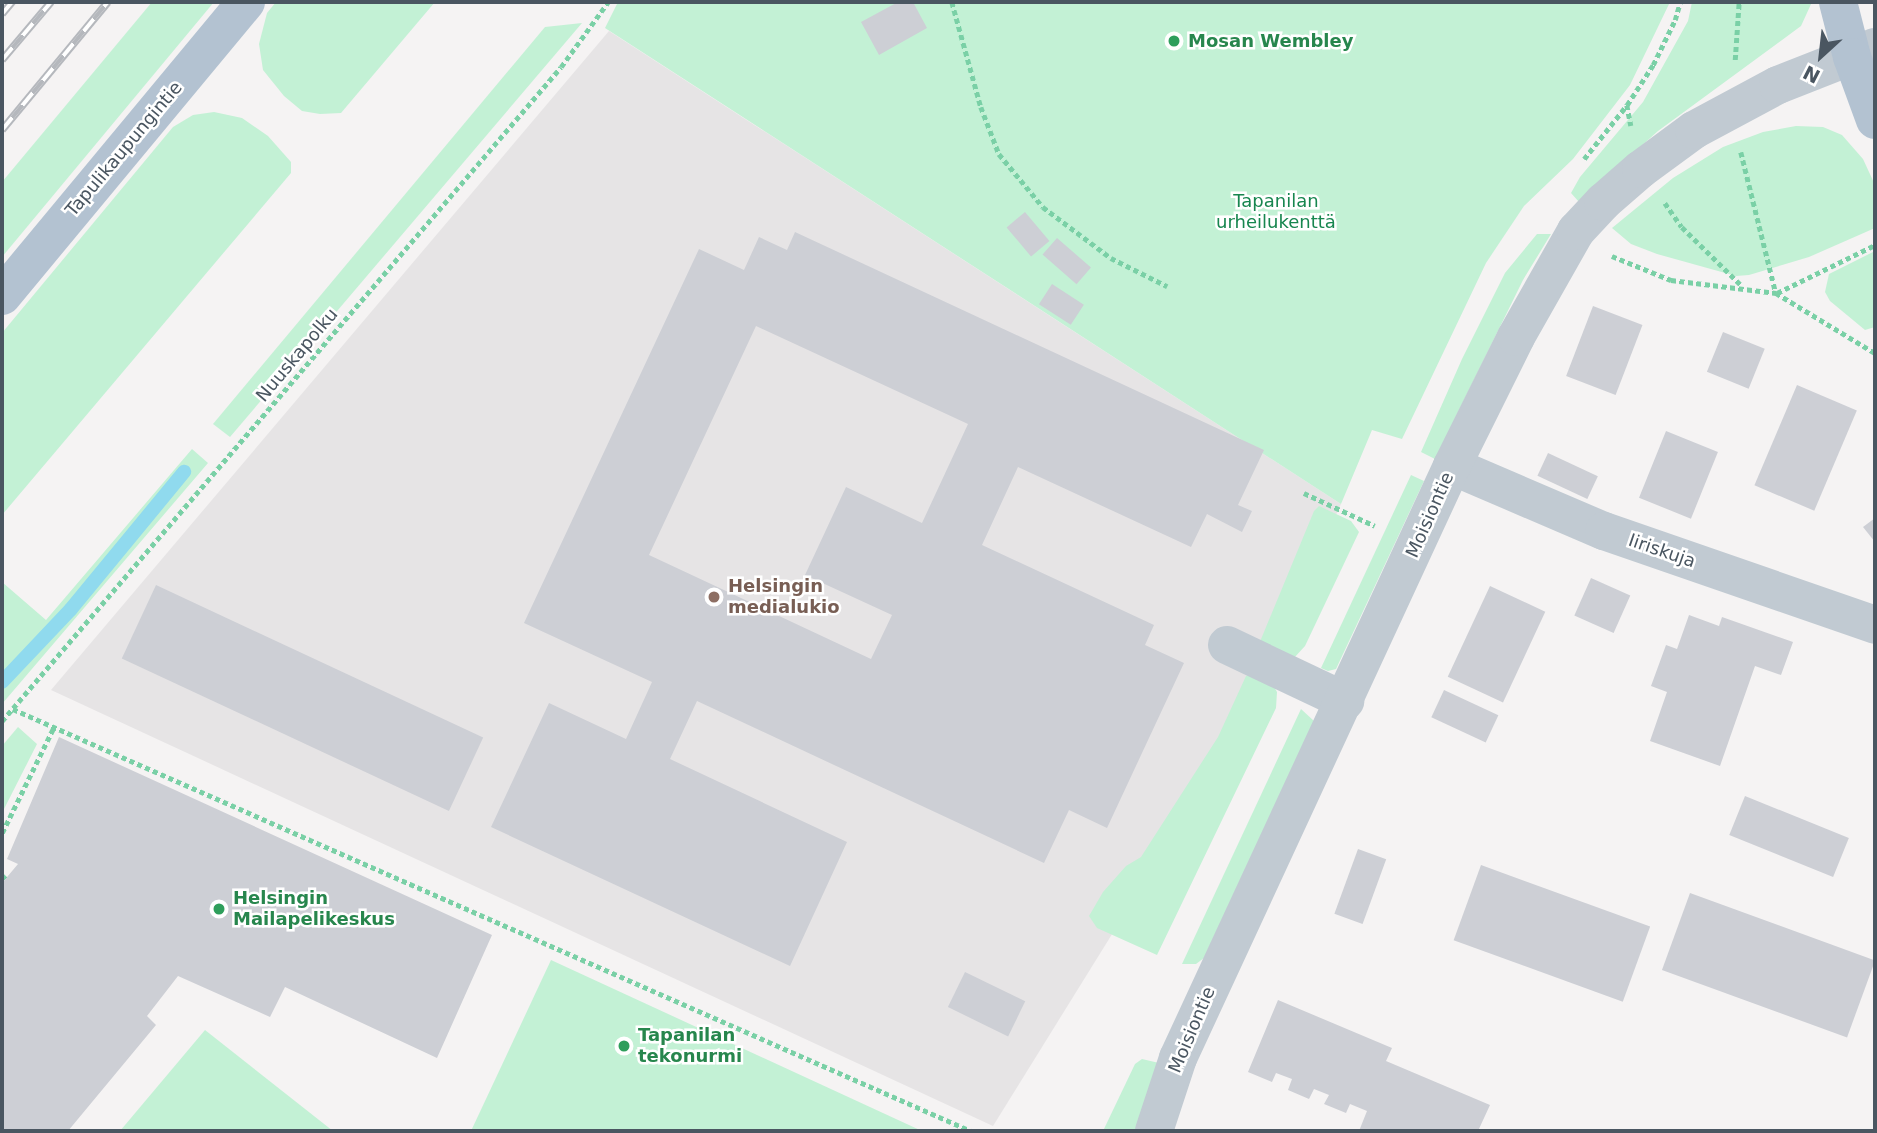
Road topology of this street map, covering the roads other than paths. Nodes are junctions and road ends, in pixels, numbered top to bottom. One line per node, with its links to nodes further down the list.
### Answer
1 (246, 2): 5 (main road, Tapulikaupungintie)
2 (1838, 2): 3 (main road)
3 (1864, 52): 4 (main road); 6 (street, Moisiontie)
4 (1875, 120)
5 (2, 296)
6 (1452, 466): 7 (street, Iiriskuja); 9 (street, Moisiontie)
7 (1875, 625)
8 (1227, 645): 9 (street)
9 (1345, 701): 10 (street, Moisiontie)
10 (1154, 1131)

